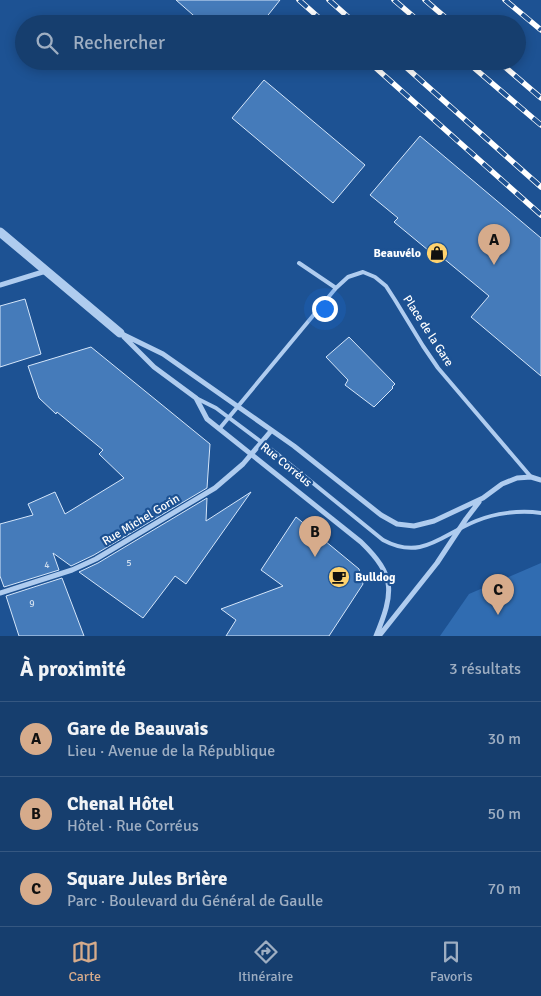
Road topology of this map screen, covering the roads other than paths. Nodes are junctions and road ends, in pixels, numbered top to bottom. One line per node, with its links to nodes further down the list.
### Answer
1 (0, 232): 3 (street, Rue Corréus)
2 (299, 263): 5 (lane)
3 (46, 270): 4 (street); 6 (street, Rue Corréus)
4 (0, 285)
5 (336, 288): 8 (lane, Place de la Gare); 14 (lane, Place de la Gare)
6 (120, 333): 7 (street, Rue Corréus); 8 (street, Rue Corréus)
7 (196, 398): 9 (lane); 10 (street, Rue Corréus)
8 (237, 408): 9 (lane, Place de la Gare); 11 (street, Rue Corréus)
9 (229, 417): 10 (lane, Place de la Gare); 12 (lane)
10 (220, 428): 13 (street, Rue Corréus)
11 (271, 431): 12 (street, Rue Michel Gorin); 16 (street, Rue Corréus)
12 (262, 443): 13 (street, Rue Michel Gorin); 18 (lane)
13 (252, 454): 19 (street, Rue Michel Gorin); 20 (street, Rue Corréus)
14 (531, 477): 15 (street); 16 (street)
15 (541, 480)
16 (483, 498): 18 (street)
17 (541, 513): 18 (lane)
18 (459, 529): 20 (street)
19 (0, 593)
20 (378, 636)

